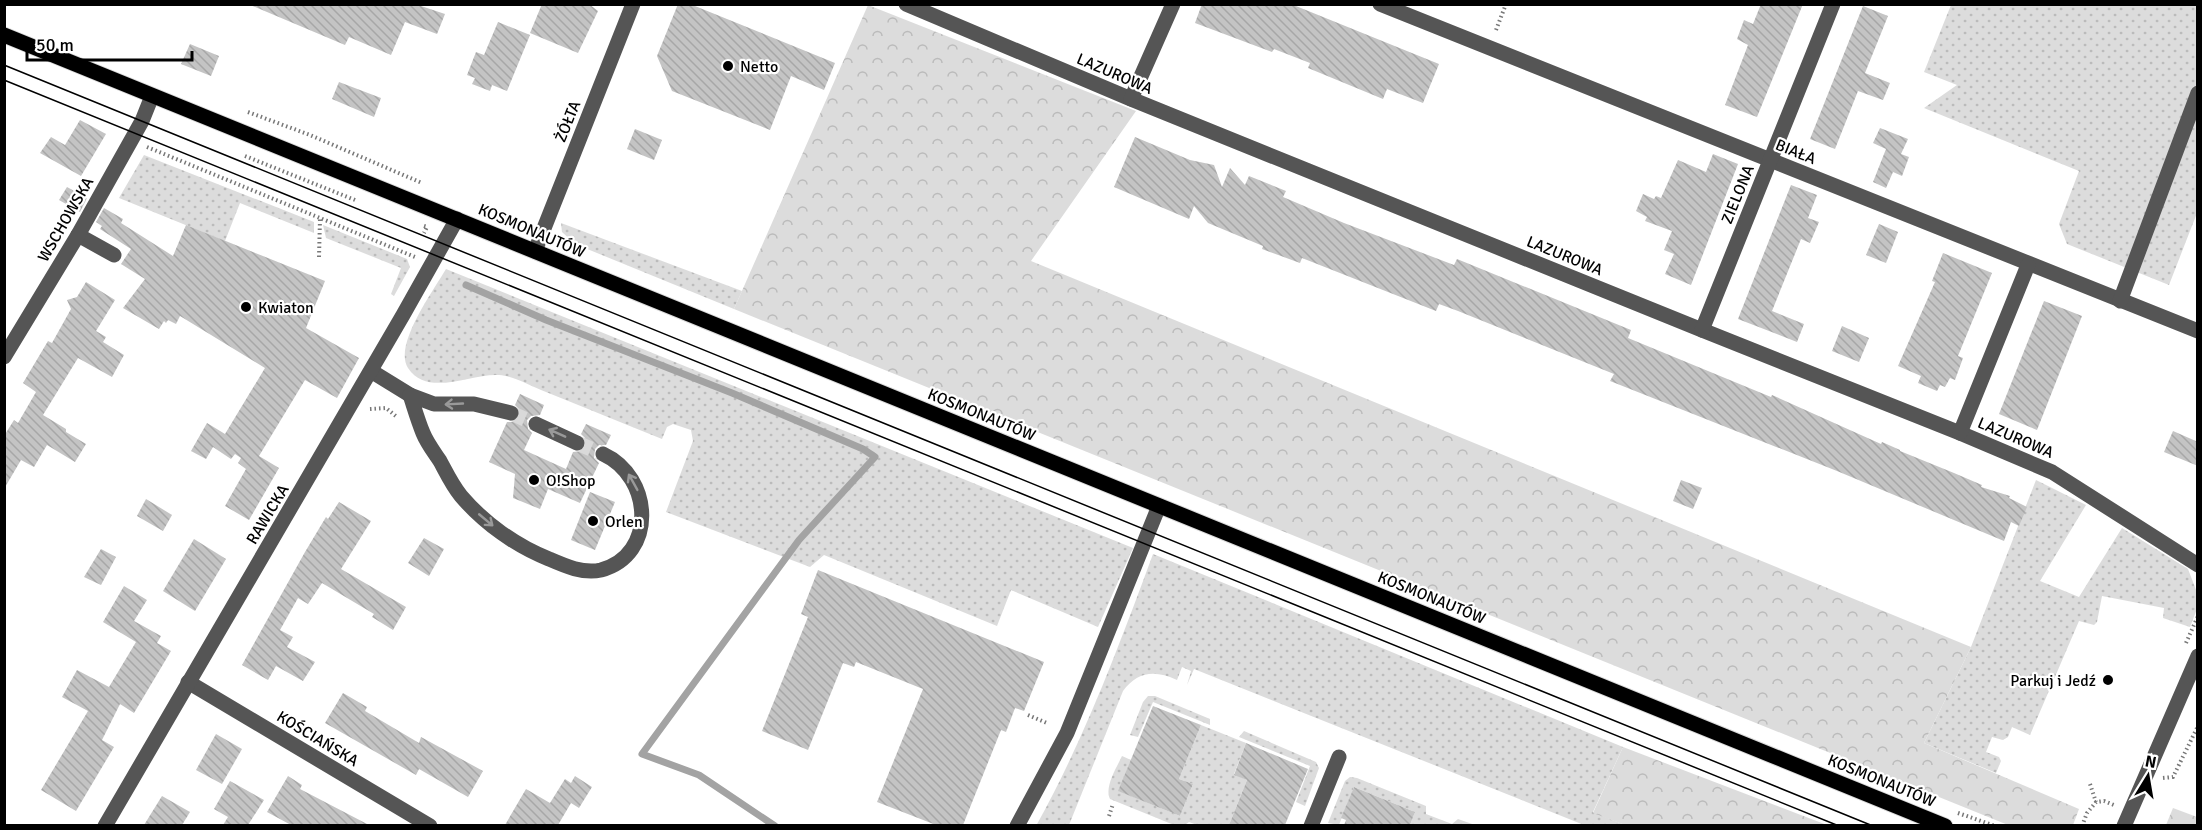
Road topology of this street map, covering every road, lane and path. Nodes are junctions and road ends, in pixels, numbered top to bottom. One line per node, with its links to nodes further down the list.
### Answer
1 (633, 4): 17 (street, ŻÓŁTA)
2 (906, 4): 11 (street, LAZUROWA)
3 (1173, 4): 11 (street)
4 (1380, 4): 8 (street, BIAŁA)
5 (1506, 4): 8 (path)
6 (1833, 4): 13 (street, ZIELONA)
7 (4, 35): 10 (main road, KOSMONAUTÓW)
8 (1489, 48): 13 (street, BIAŁA)
9 (2198, 93): 22 (street)
10 (152, 96): 15 (main road, KOSMONAUTÓW); 16 (street, WSCHOWSKA)
11 (1131, 99): 23 (street, LAZUROWA)
12 (162, 148): 14 (path)
13 (1770, 160): 21 (street, BIAŁA); 23 (street, ZIELONA)
14 (320, 219): 19 (path); 20 (path)
15 (457, 219): 17 (main road, KOSMONAUTÓW); 26 (street, RAWICKA)
16 (78, 235): 18 (street); 25 (street, WSCHOWSKA)
17 (535, 251): 35 (main road, KOSMONAUTÓW)
18 (114, 255)
19 (319, 257)
20 (422, 260)
21 (2028, 265): 22 (street, BIAŁA); 32 (street)
22 (2120, 301): 24 (street, BIAŁA)
23 (1702, 330): 32 (street, LAZUROWA)
24 (2198, 331)
25 (4, 357)
26 (370, 371): 27 (street); 38 (street, RAWICKA)
27 (410, 395): 28 (street, one-way to 27); 34 (street, one-way to 34)
28 (511, 413)
29 (362, 414): 30 (path)
30 (400, 420)
31 (536, 424): 33 (street, one-way to 31)
32 (1960, 433): 36 (street, LAZUROWA)
33 (578, 443)
34 (603, 454)
35 (1159, 506): 50 (street); 52 (main road, KOSMONAUTÓW)
36 (2198, 565)
37 (2198, 656): 55 (street)
38 (188, 682): 48 (street, RAWICKA); 49 (street, KOŚCIAŃSKA)
39 (1028, 715): 40 (path)
40 (1047, 723)
41 (1339, 758): 51 (street)
42 (2090, 784): 43 (path)
43 (2096, 802): 45 (path); 54 (path)
44 (1113, 804): 46 (path)
45 (2115, 806)
46 (1109, 816)
47 (1983, 821): 53 (path)
48 (105, 825)
49 (430, 825)
50 (1017, 825)
51 (1311, 825)
52 (1945, 825)
53 (1995, 825)
54 (2082, 825)
55 (2124, 825)

